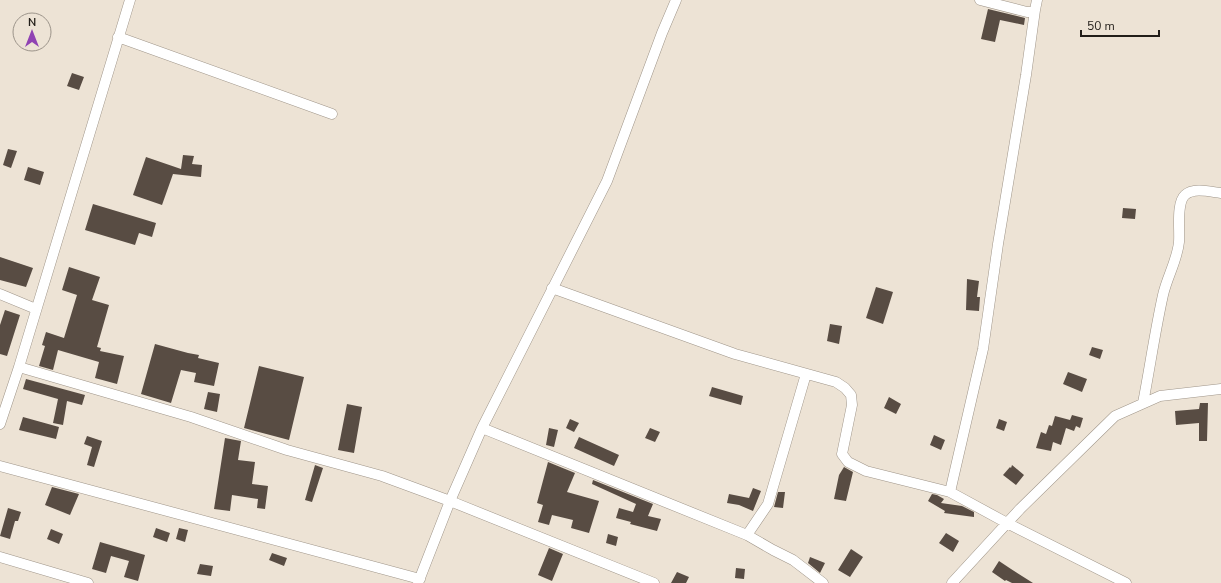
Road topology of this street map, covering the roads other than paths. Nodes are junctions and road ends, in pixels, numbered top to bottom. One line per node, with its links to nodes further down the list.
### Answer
1 (130, 0): 5 (street)
2 (676, 0): 8 (street)
3 (980, 0): 4 (street)
4 (1036, 5): 18 (street)
5 (118, 37): 6 (street); 10 (street)
6 (332, 114)
7 (1221, 193): 14 (street)
8 (552, 288): 12 (street); 16 (street)
9 (0, 294): 10 (street)
10 (36, 309): 11 (street)
11 (19, 367): 15 (street); 19 (street)
12 (806, 374): 18 (street); 21 (street)
13 (1221, 389): 14 (street)
14 (1143, 403): 20 (street)
15 (0, 424)
16 (482, 428): 19 (street); 21 (street)
17 (0, 466): 24 (street)
18 (950, 492): 20 (street)
19 (450, 501): 24 (street); 26 (street)
20 (1007, 523): 28 (street); 29 (street)
21 (747, 535): 23 (street)
22 (0, 557): 25 (street)
23 (812, 580): 27 (street)
24 (419, 581)
25 (88, 583)
26 (654, 583)
27 (823, 583)
28 (952, 583)
29 (1126, 583)

